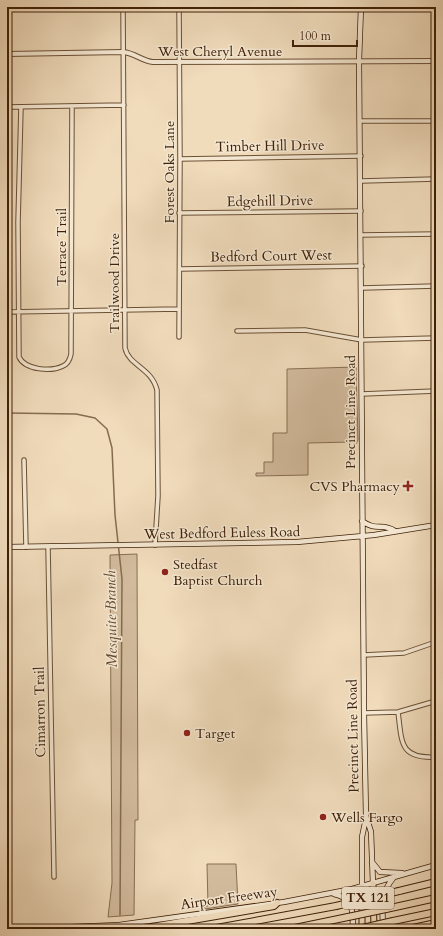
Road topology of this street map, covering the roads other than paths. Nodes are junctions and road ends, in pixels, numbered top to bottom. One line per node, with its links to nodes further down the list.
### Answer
1 (123, 7): 4 (street, Trailwood Drive)
2 (179, 7): 8 (street, Forest Oaks Lane)
3 (361, 7): 7 (main road, Precinct Line Road)
4 (123, 52): 5 (street, West Cheryl Avenue); 8 (street, West Cheryl Avenue); 9 (street, Trailwood Drive)
5 (7, 54)
6 (436, 60): 7 (street, West Cheryl Avenue)
7 (359, 61): 8 (street, West Cheryl Avenue); 14 (main road, Precinct Line Road)
8 (179, 62): 16 (street, Forest Oaks Lane)
9 (124, 105): 10 (street); 29 (street, Trailwood Drive)
10 (72, 106): 12 (street); 28 (street, Terrace Trail)
11 (7, 107): 12 (street)
12 (21, 107): 31 (street)
13 (436, 121): 14 (street)
14 (360, 122): 15 (main road, Precinct Line Road)
15 (361, 156): 16 (street, Timber Hill Drive); 18 (main road, Precinct Line Road)
16 (180, 159): 20 (street, Forest Oaks Lane)
17 (436, 179): 18 (street)
18 (361, 181): 19 (main road, Precinct Line Road)
19 (361, 211): 20 (street, Edgehill Drive); 22 (main road, Precinct Line Road)
20 (179, 213): 24 (street, Forest Oaks Lane)
21 (436, 234): 22 (street)
22 (361, 235): 23 (main road, Precinct Line Road)
23 (362, 266): 24 (street, Bedford Court West); 26 (main road, Precinct Line Road)
24 (180, 269): 27 (street, Forest Oaks Lane)
25 (436, 286): 26 (street)
26 (362, 288): 35 (main road, Precinct Line Road)
27 (179, 309): 29 (street); 33 (street, Forest Oaks Lane)
28 (72, 310): 29 (street); 31 (street); 31 (street, Terrace Trail)
29 (124, 310): 43 (street, Trailwood Drive)
30 (7, 312): 31 (street)
31 (18, 312)
32 (237, 331): 35 (street)
33 (179, 337)
34 (436, 338): 35 (street)
35 (362, 340): 37 (main road, Precinct Line Road)
36 (436, 392): 37 (street)
37 (362, 394): 39 (main road, Precinct Line Road)
38 (24, 460): 45 (street)
39 (362, 521): 41 (main road); 42 (main road, Precinct Line Road)
40 (436, 525): 41 (main road, West Bedford Euless Road)
41 (395, 532): 42 (main road, West Bedford Euless Road)
42 (363, 537): 43 (main road, West Bedford Euless Road); 48 (main road, Precinct Line Road)
43 (155, 545): 46 (main road, West Bedford Euless Road)
44 (7, 547): 45 (main road, West Bedford Euless Road)
45 (26, 547): 46 (main road, West Bedford Euless Road)
46 (48, 547): 57 (street, Cimarron Trail)
47 (436, 642): 48 (street)
48 (364, 655): 51 (main road, Precinct Line Road)
49 (436, 701): 50 (street)
50 (398, 712): 51 (street); 52 (street)
51 (364, 713): 53 (main road, Precinct Line Road)
52 (436, 757)
53 (366, 816): 54 (main road, Precinct Line Road); 61 (main road, Precinct Line Road)
54 (372, 862): 56 (main road); 60 (main road, Precinct Line Road)
55 (436, 865): 56 (main road, Airport Freeway)
56 (410, 873): 58 (main road, Airport Freeway)
57 (54, 877)
58 (394, 877): 60 (main road, Airport Freeway); 75 (main road)
59 (436, 882): 69 (highway, Airport Freeway / TX 121, bridge)
60 (373, 884): 61 (main road, Airport Freeway); 74 (main road, Precinct Line Road)
61 (362, 887): 62 (main road, Airport Freeway); 73 (main road, Precinct Line Road)
62 (331, 893): 64 (main road, Airport Freeway); 71 (main road)
63 (436, 898): 70 (highway, bridge)
64 (278, 903): 67 (main road, Airport Freeway); 68 (highway)
65 (436, 912): 72 (highway, bridge)
66 (436, 923): 76 (highway)
67 (22, 929)
68 (140, 929)
69 (211, 929)
70 (290, 929)
71 (353, 929)
72 (358, 929)
73 (362, 929)
74 (374, 929)
75 (383, 929)
76 (408, 929)

